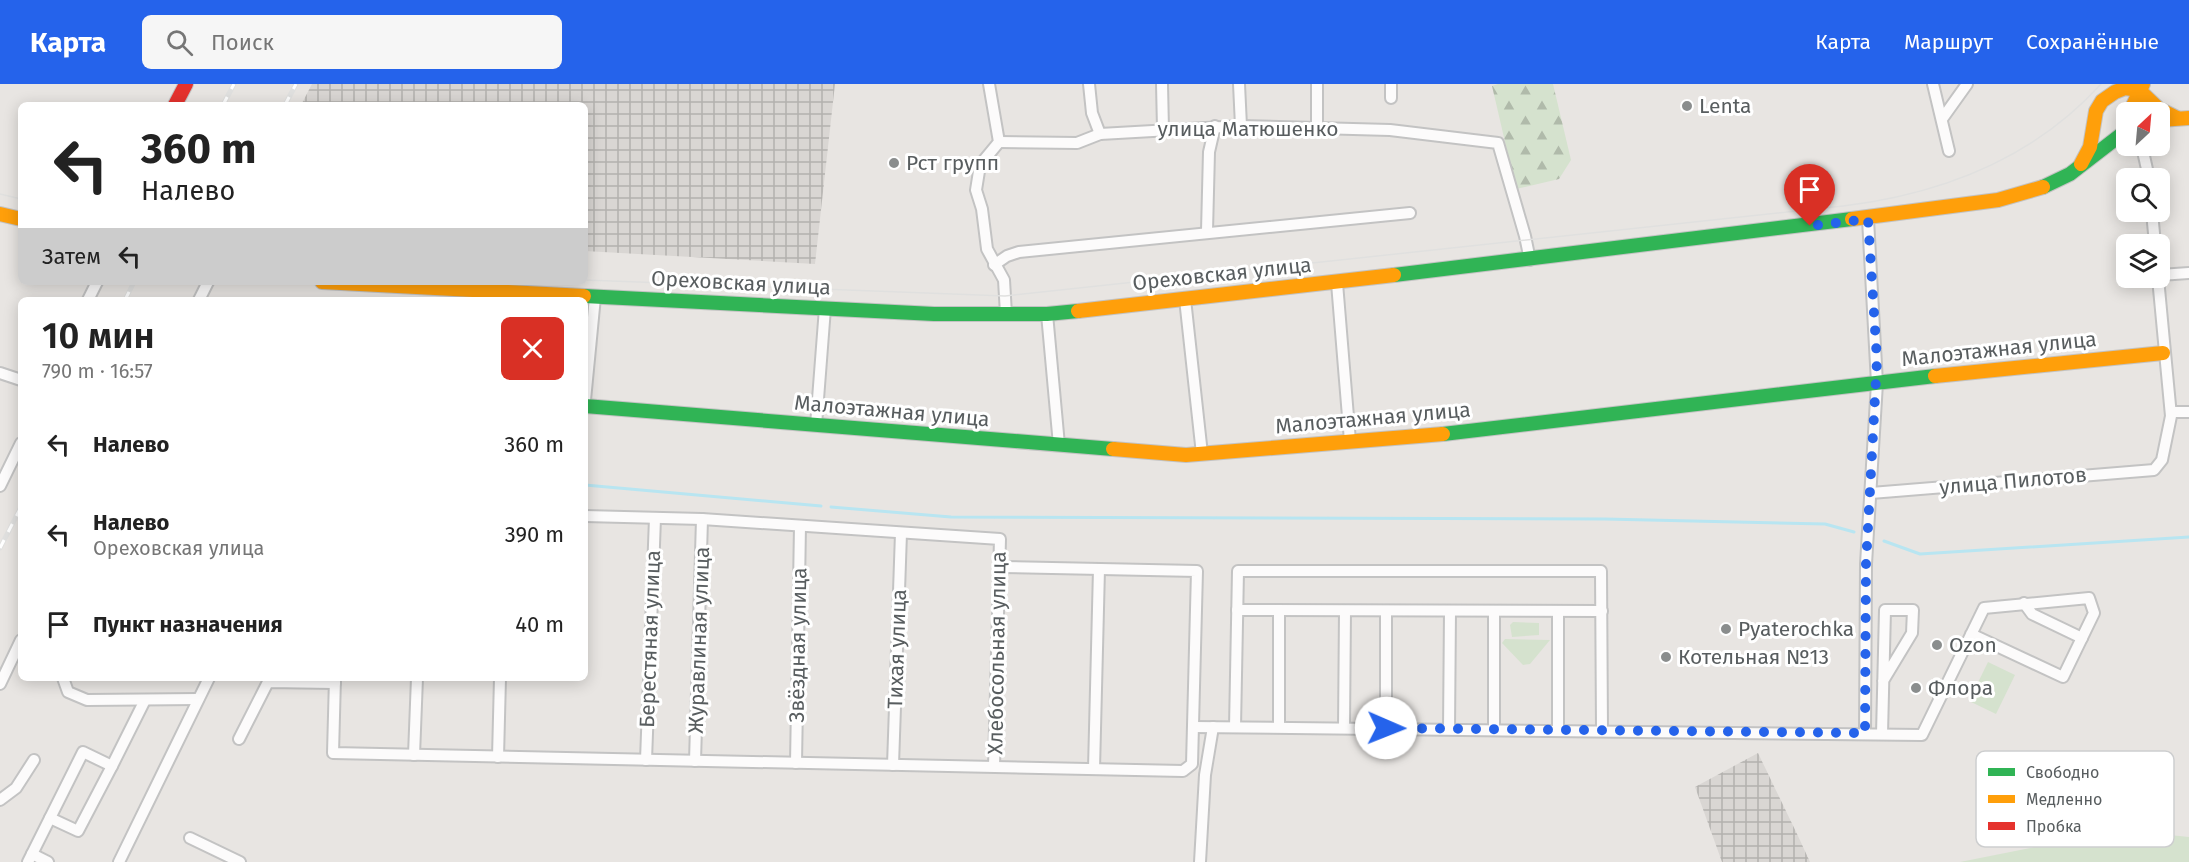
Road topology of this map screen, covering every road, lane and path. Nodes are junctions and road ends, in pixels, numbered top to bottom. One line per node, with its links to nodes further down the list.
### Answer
1 (186, 84): 12 (main road)
2 (989, 84): 22 (street)
3 (1089, 84): 20 (street)
4 (1162, 84): 19 (street)
5 (1239, 84): 17 (street)
6 (1317, 84): 18 (street)
7 (1391, 84): 11 (street)
8 (1933, 84): 15 (street)
9 (1967, 84): 15 (street)
10 (2141, 87): 13 (main road); 14 (main road); 24 (main road)
11 (1391, 98)
12 (177, 102)
13 (2134, 102)
14 (2183, 118)
15 (1942, 119): 23 (street)
16 (1215, 126): 17 (street, улица Матюшенко); 19 (street, улица Матюшенко); 29 (street)
17 (1241, 126): 18 (street, улица Матюшенко)
18 (1317, 128): 30 (street, улица Матюшенко)
19 (1163, 129): 20 (street, улица Матюшенко)
20 (1100, 134): 22 (street, улица Матюшенко)
21 (2116, 136): 24 (main road, Ореховская улица)
22 (999, 142): 31 (street)
23 (1949, 151)
24 (2080, 166): 28 (main road, Ореховская улица)
25 (1410, 213): 29 (street)
26 (0, 214): 27 (main road)
27 (18, 218)
28 (1868, 219): 30 (main road, Ореховская улица); 46 (street)
29 (1207, 231): 31 (street)
30 (1530, 260): 34 (main road, Ореховская улица)
31 (994, 265): 40 (street)
32 (2189, 273): 33 (street)
33 (2170, 275)
34 (1337, 282): 38 (main road, Ореховская улица); 51 (street)
35 (377, 285): 37 (main road, Ореховская улица)
36 (2160, 288): 42 (street)
37 (596, 297): 39 (main road, Ореховская улица); 43 (street)
38 (1185, 299): 41 (main road, Ореховская улица); 54 (street)
39 (825, 308): 40 (main road, Ореховская улица); 50 (street)
40 (1006, 314): 41 (main road, Ореховская улица)
41 (1047, 315): 52 (street)
42 (2163, 353): 46 (main road, Малоэтажная улица); 48 (street)
43 (588, 372)
44 (0, 373): 45 (street)
45 (18, 379)
46 (1876, 383): 51 (main road, Малоэтажная улица); 57 (street)
47 (588, 406): 50 (main road, Малоэтажная улица)
48 (2171, 412): 49 (street); 57 (street, улица Пилотов)
49 (2189, 412)
50 (816, 425): 52 (main road, Малоэтажная улица)
51 (1350, 441): 54 (main road, Малоэтажная улица)
52 (1059, 445): 54 (main road, Малоэтажная улица)
53 (18, 448): 55 (street)
54 (1203, 454)
55 (3, 474): 56 (street)
56 (0, 486)
57 (1871, 493): 97 (street)
58 (588, 516): 59 (street)
59 (654, 518): 60 (street); 103 (street, Берестяная улица)
60 (702, 519): 61 (street); 104 (street, Журавлиная улица)
61 (800, 526): 62 (street); 105 (street, Звёздная улица)
62 (900, 533): 63 (street, Хлебосольная улица); 106 (street, Тихая улица)
63 (1001, 567): 64 (street); 108 (street, Хлебосольная улица)
64 (1099, 569): 87 (street); 109 (street)
65 (2024, 603): 74 (street); 75 (street); 75 (street)
66 (1237, 610): 67 (street); 73 (street); 89 (street)
67 (1279, 611): 68 (street); 90 (street)
68 (1346, 611): 69 (street); 91 (street)
69 (1386, 611): 70 (street); 92 (street)
70 (1450, 611): 71 (street); 93 (street)
71 (1494, 611): 72 (street); 94 (street)
72 (1558, 611): 73 (street); 95 (street)
73 (1602, 611): 96 (street)
74 (1971, 634): 75 (street); 98 (street)
75 (2082, 638)
76 (18, 646): 84 (street)
77 (64, 681): 86 (street)
78 (208, 681): 85 (street)
79 (302, 681): 99 (street)
80 (335, 681): 100 (street)
81 (417, 681): 100 (street)
82 (500, 681): 101 (street)
83 (1883, 681): 83 (street); 98 (street)
84 (0, 684)
85 (198, 699): 86 (street); 115 (street)
86 (145, 700): 107 (street)
87 (1193, 727): 88 (street); 109 (street)
88 (1213, 727): 89 (street); 117 (street)
89 (1235, 727): 90 (street)
90 (1280, 727): 91 (street)
91 (1344, 728): 92 (street)
92 (1386, 728): 93 (street)
93 (1449, 729): 94 (street)
94 (1494, 729): 95 (street)
95 (1558, 730): 96 (street)
96 (1602, 730): 97 (street)
97 (1865, 733): 98 (street)
98 (1882, 734)
99 (239, 739)
100 (414, 755): 101 (street)
101 (498, 757): 103 (street)
102 (34, 760): 110 (street)
103 (646, 760): 104 (street)
104 (695, 761): 105 (street)
105 (796, 763): 106 (street)
106 (893, 765): 108 (street)
107 (112, 766): 111 (street); 111 (street)
108 (994, 766): 109 (street)
109 (1094, 769)
110 (0, 800)
111 (50, 818): 113 (street)
112 (190, 837): 116 (street)
113 (30, 858): 114 (street)
114 (48, 862)
115 (118, 862)
116 (240, 862)
117 (1200, 862)

